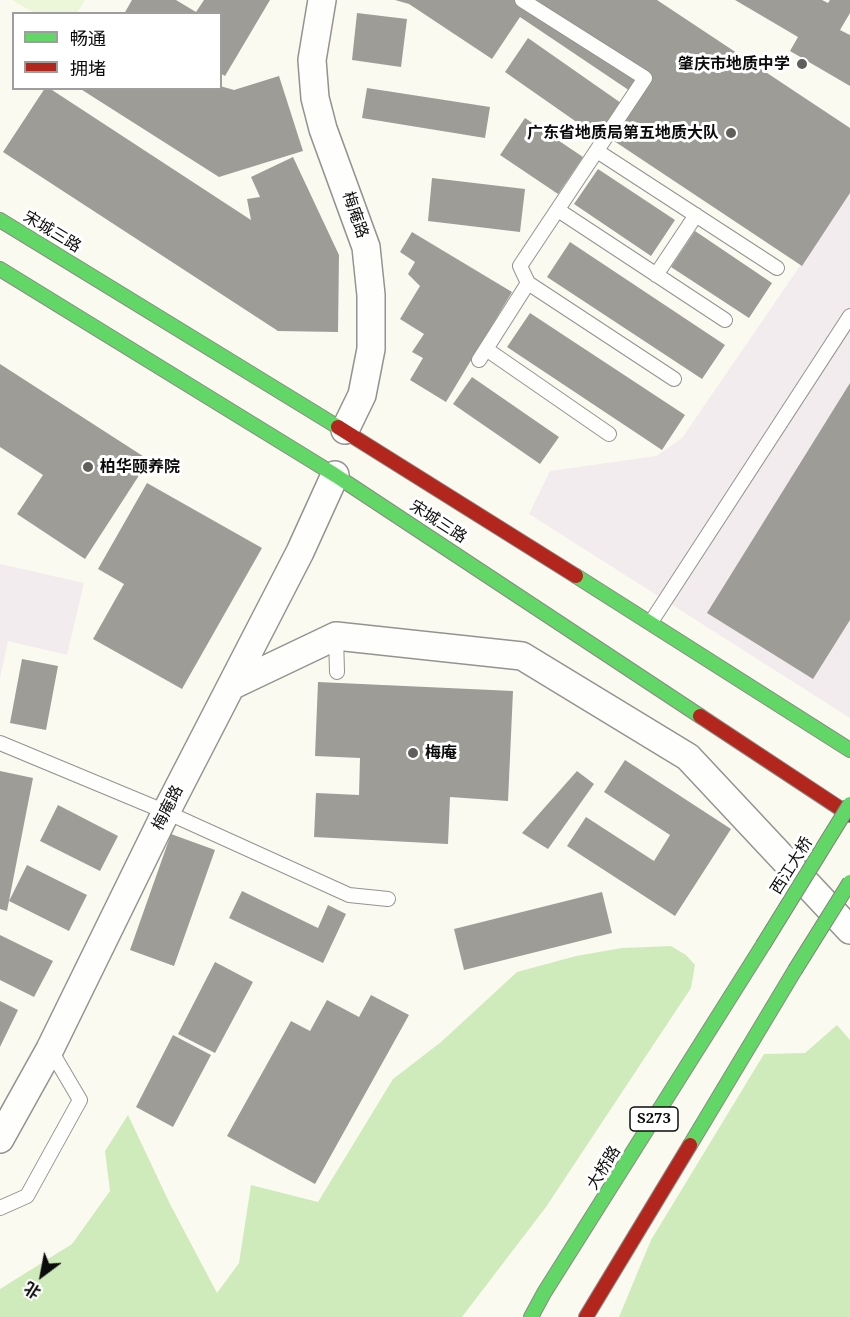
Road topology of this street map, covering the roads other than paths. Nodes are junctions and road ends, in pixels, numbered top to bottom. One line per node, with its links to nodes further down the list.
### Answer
1 (322, 0): 14 (street, 梅庵路)
2 (522, 0): 3 (lane)
3 (597, 151): 4 (lane); 5 (lane)
4 (558, 210): 9 (lane); 10 (lane)
5 (696, 215): 7 (lane); 9 (lane)
6 (0, 220): 14 (main road, 宋城三路)
7 (777, 268)
8 (0, 269): 16 (main road, 宋城三路)
9 (656, 275): 12 (lane)
10 (528, 283): 13 (lane); 15 (lane)
11 (850, 316): 17 (lane)
12 (725, 320)
13 (674, 379)
14 (345, 430): 17 (main road, 宋城三路)
15 (609, 434)
16 (335, 475): 20 (street, 梅庵路); 25 (main road, 宋城三路)
17 (651, 622): 22 (main road, 宋城三路)
18 (336, 636): 19 (lane); 20 (street); 28 (street)
19 (337, 672)
20 (231, 686): 24 (street, 梅庵路)
21 (0, 743): 24 (lane)
22 (850, 750)
23 (850, 804): 29 (main road, 西江大桥 / S273, bridge)
24 (166, 812): 27 (lane); 30 (street, 梅庵路)
25 (850, 815)
26 (850, 882): 36 (main road, S273, bridge)
27 (388, 899)
28 (850, 930)
29 (763, 945): 33 (main road, 大桥路 / S273)
30 (50, 1048): 31 (street, 梅庵路); 32 (lane)
31 (0, 1139)
32 (0, 1208)
33 (544, 1293): 34 (main road); 35 (main road, 大桥路 / S273)
34 (525, 1317)
35 (531, 1317)
36 (586, 1317)

